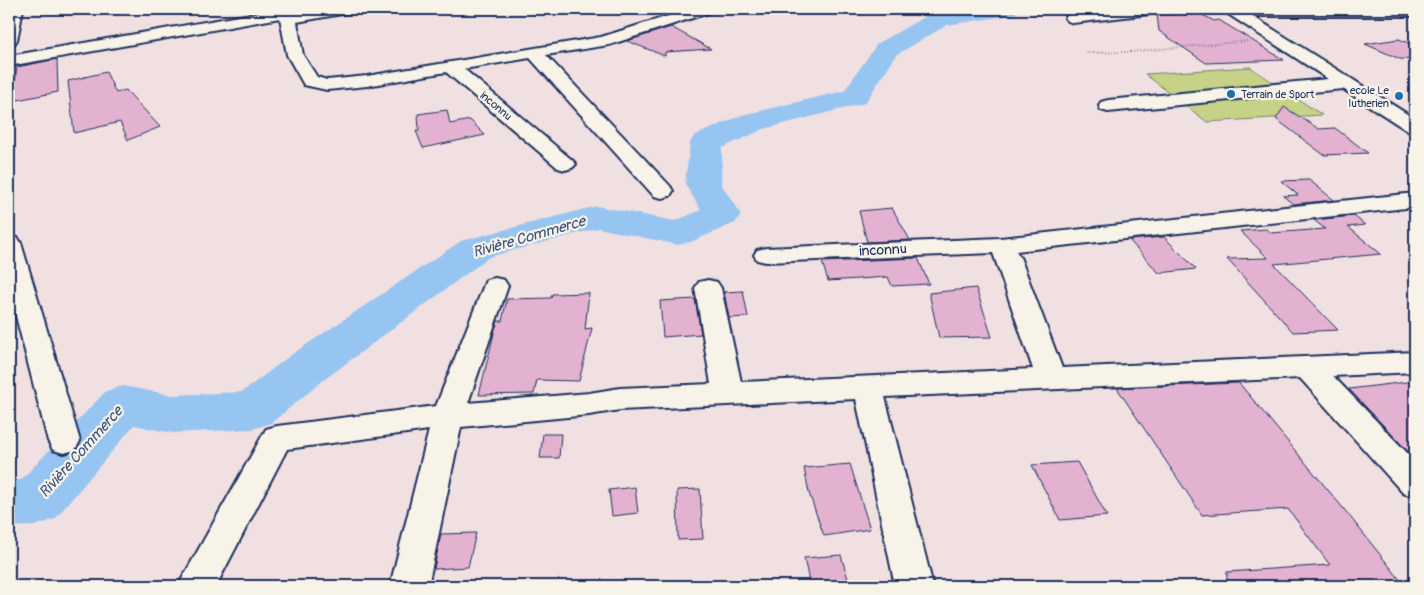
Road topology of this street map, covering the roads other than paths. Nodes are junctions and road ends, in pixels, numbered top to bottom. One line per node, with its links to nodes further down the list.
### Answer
1 (16, 9): 9 (street)
2 (347, 9): 7 (street)
3 (706, 9): 10 (street)
4 (1158, 9): 8 (street)
5 (1232, 10): 6 (street); 13 (street)
6 (1415, 11)
7 (288, 14): 11 (street); 12 (street)
8 (1074, 18)
9 (9, 40)
10 (534, 52): 12 (street); 17 (street)
11 (9, 61)
12 (449, 66): 16 (street, inconnu)
13 (1346, 83): 14 (street); 15 (street)
14 (1108, 106)
15 (1415, 127)
16 (565, 164)
17 (662, 191)
18 (1415, 200): 20 (street)
19 (9, 243): 30 (street)
20 (1000, 245): 21 (street, inconnu); 26 (street)
21 (766, 256)
22 (495, 286): 29 (street)
23 (708, 288): 28 (street)
24 (1415, 362): 25 (street)
25 (1306, 366): 26 (street); 31 (street)
26 (1051, 378): 27 (street)
27 (868, 387): 28 (street); 34 (street)
28 (728, 394): 29 (street)
29 (448, 416): 32 (street); 33 (street)
30 (64, 441)
31 (1415, 483)
32 (197, 586)
33 (408, 586)
34 (914, 586)

